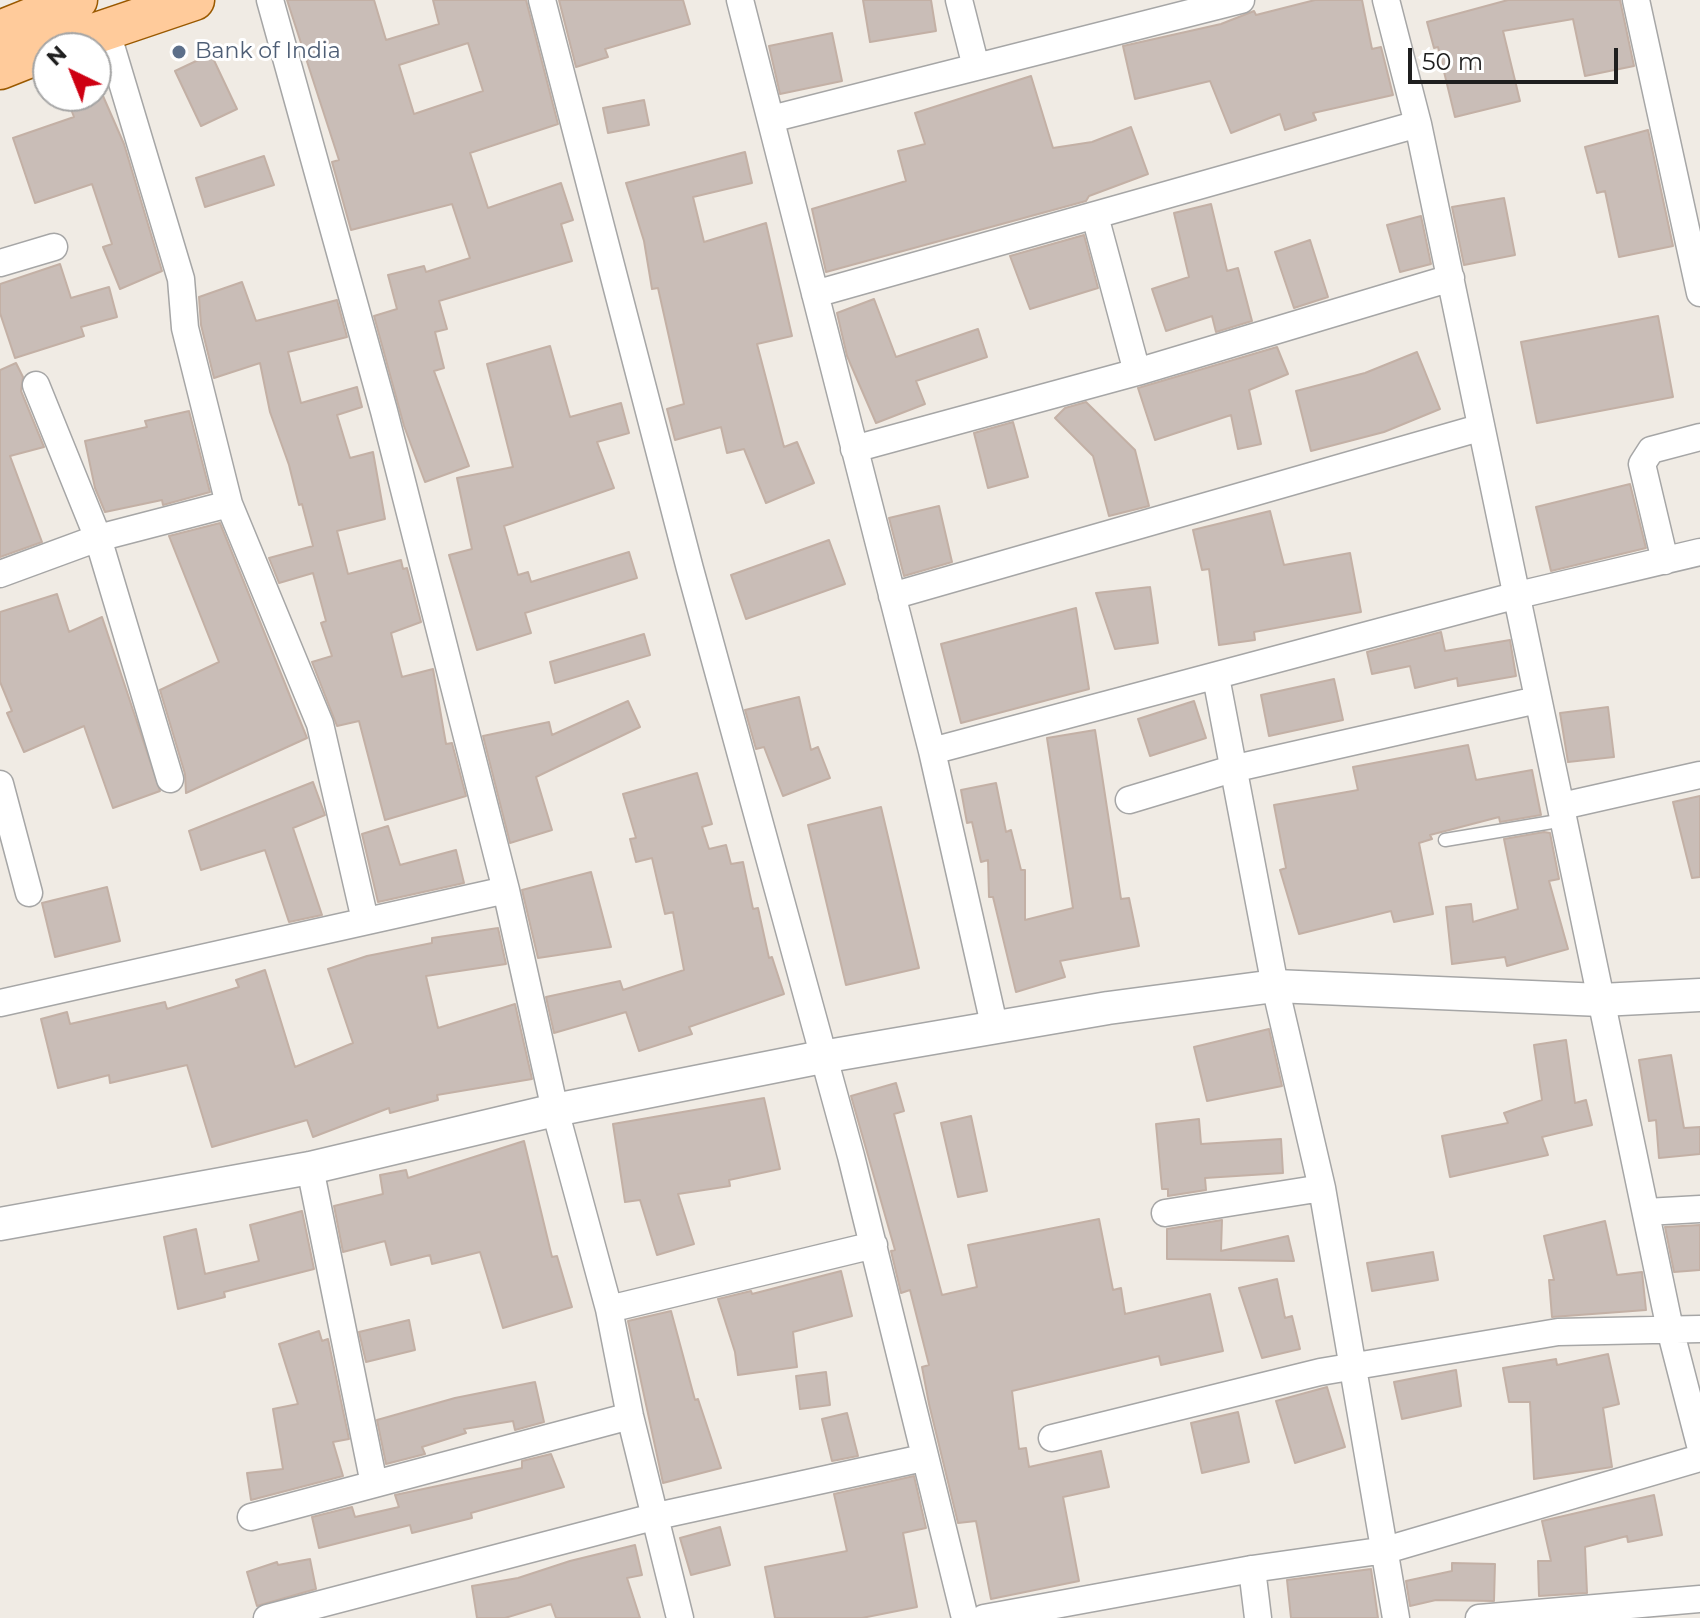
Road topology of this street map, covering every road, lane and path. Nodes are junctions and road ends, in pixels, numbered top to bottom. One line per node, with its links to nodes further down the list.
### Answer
1 (77, 0): 12 (main road)
2 (194, 0): 11 (main road)
3 (270, 0): 47 (street)
4 (542, 0): 55 (street)
5 (740, 0): 17 (street)
6 (959, 0): 15 (street)
7 (1241, 0): 10 (street)
8 (1386, 0): 18 (street)
9 (1636, 0): 23 (street)
10 (1200, 5): 15 (street)
11 (106, 29): 13 (main road); 30 (street)
12 (0, 31)
13 (98, 32)
14 (32, 56): 16 (main road)
15 (976, 67): 17 (street)
16 (0, 69)
17 (771, 119): 24 (street)
18 (1418, 124): 19 (street); 22 (street)
19 (1095, 216): 24 (street); 25 (street)
20 (54, 247): 21 (street)
21 (0, 263)
22 (1451, 278): 25 (street); 27 (street)
23 (1700, 293)
24 (815, 294): 29 (street)
25 (1137, 372): 29 (street)
26 (36, 385): 31 (street)
27 (1479, 428): 35 (street); 36 (street)
28 (1700, 437): 33 (street)
29 (854, 449): 35 (street)
30 (229, 504): 31 (street); 49 (street)
31 (98, 538): 34 (street); 42 (street)
32 (1700, 552): 33 (street)
33 (1665, 561): 36 (street)
34 (0, 574)
35 (892, 596): 39 (street)
36 (1514, 596): 37 (street); 38 (street)
37 (1216, 677): 39 (street); 40 (street)
38 (1537, 700): 40 (street); 45 (street)
39 (932, 751): 54 (street)
40 (1232, 769): 44 (street); 50 (street)
41 (1700, 775): 45 (street)
42 (170, 779)
43 (0, 784): 48 (street)
44 (1129, 800)
45 (1563, 813): 46 (lane); 52 (street)
46 (1445, 840)
47 (506, 890): 49 (street); 56 (street)
48 (29, 893)
49 (365, 920): 53 (street)
50 (1275, 986): 52 (street); 54 (street); 58 (street)
51 (1700, 995): 52 (street)
52 (1601, 1000): 60 (street)
53 (0, 1003)
54 (995, 1029): 55 (street)
55 (822, 1057): 56 (street); 63 (street)
56 (555, 1110): 57 (street); 64 (street)
57 (310, 1168): 62 (street); 73 (street)
58 (1322, 1188): 61 (street); 67 (street)
59 (1700, 1209): 60 (street)
60 (1646, 1212): 65 (street)
61 (1165, 1213)
62 (0, 1224)
63 (874, 1245): 64 (street); 71 (street)
64 (609, 1309): 68 (street)
65 (1670, 1329): 66 (street); 67 (street); 70 (street)
66 (1700, 1329)
67 (1354, 1368): 69 (street); 76 (street)
68 (630, 1416): 73 (street); 74 (street)
69 (1052, 1438)
70 (1700, 1445)
71 (923, 1458): 74 (street); 81 (street)
72 (1700, 1458): 76 (street)
73 (374, 1484): 75 (street)
74 (657, 1516): 79 (street); 80 (street)
75 (251, 1517)
76 (1386, 1550): 77 (street); 84 (street)
77 (1252, 1569): 82 (street); 83 (street)
78 (1700, 1599): 85 (street)
79 (267, 1618)
80 (680, 1618)
81 (965, 1618)
82 (984, 1618)
83 (1258, 1618)
84 (1396, 1618)
85 (1479, 1618)

